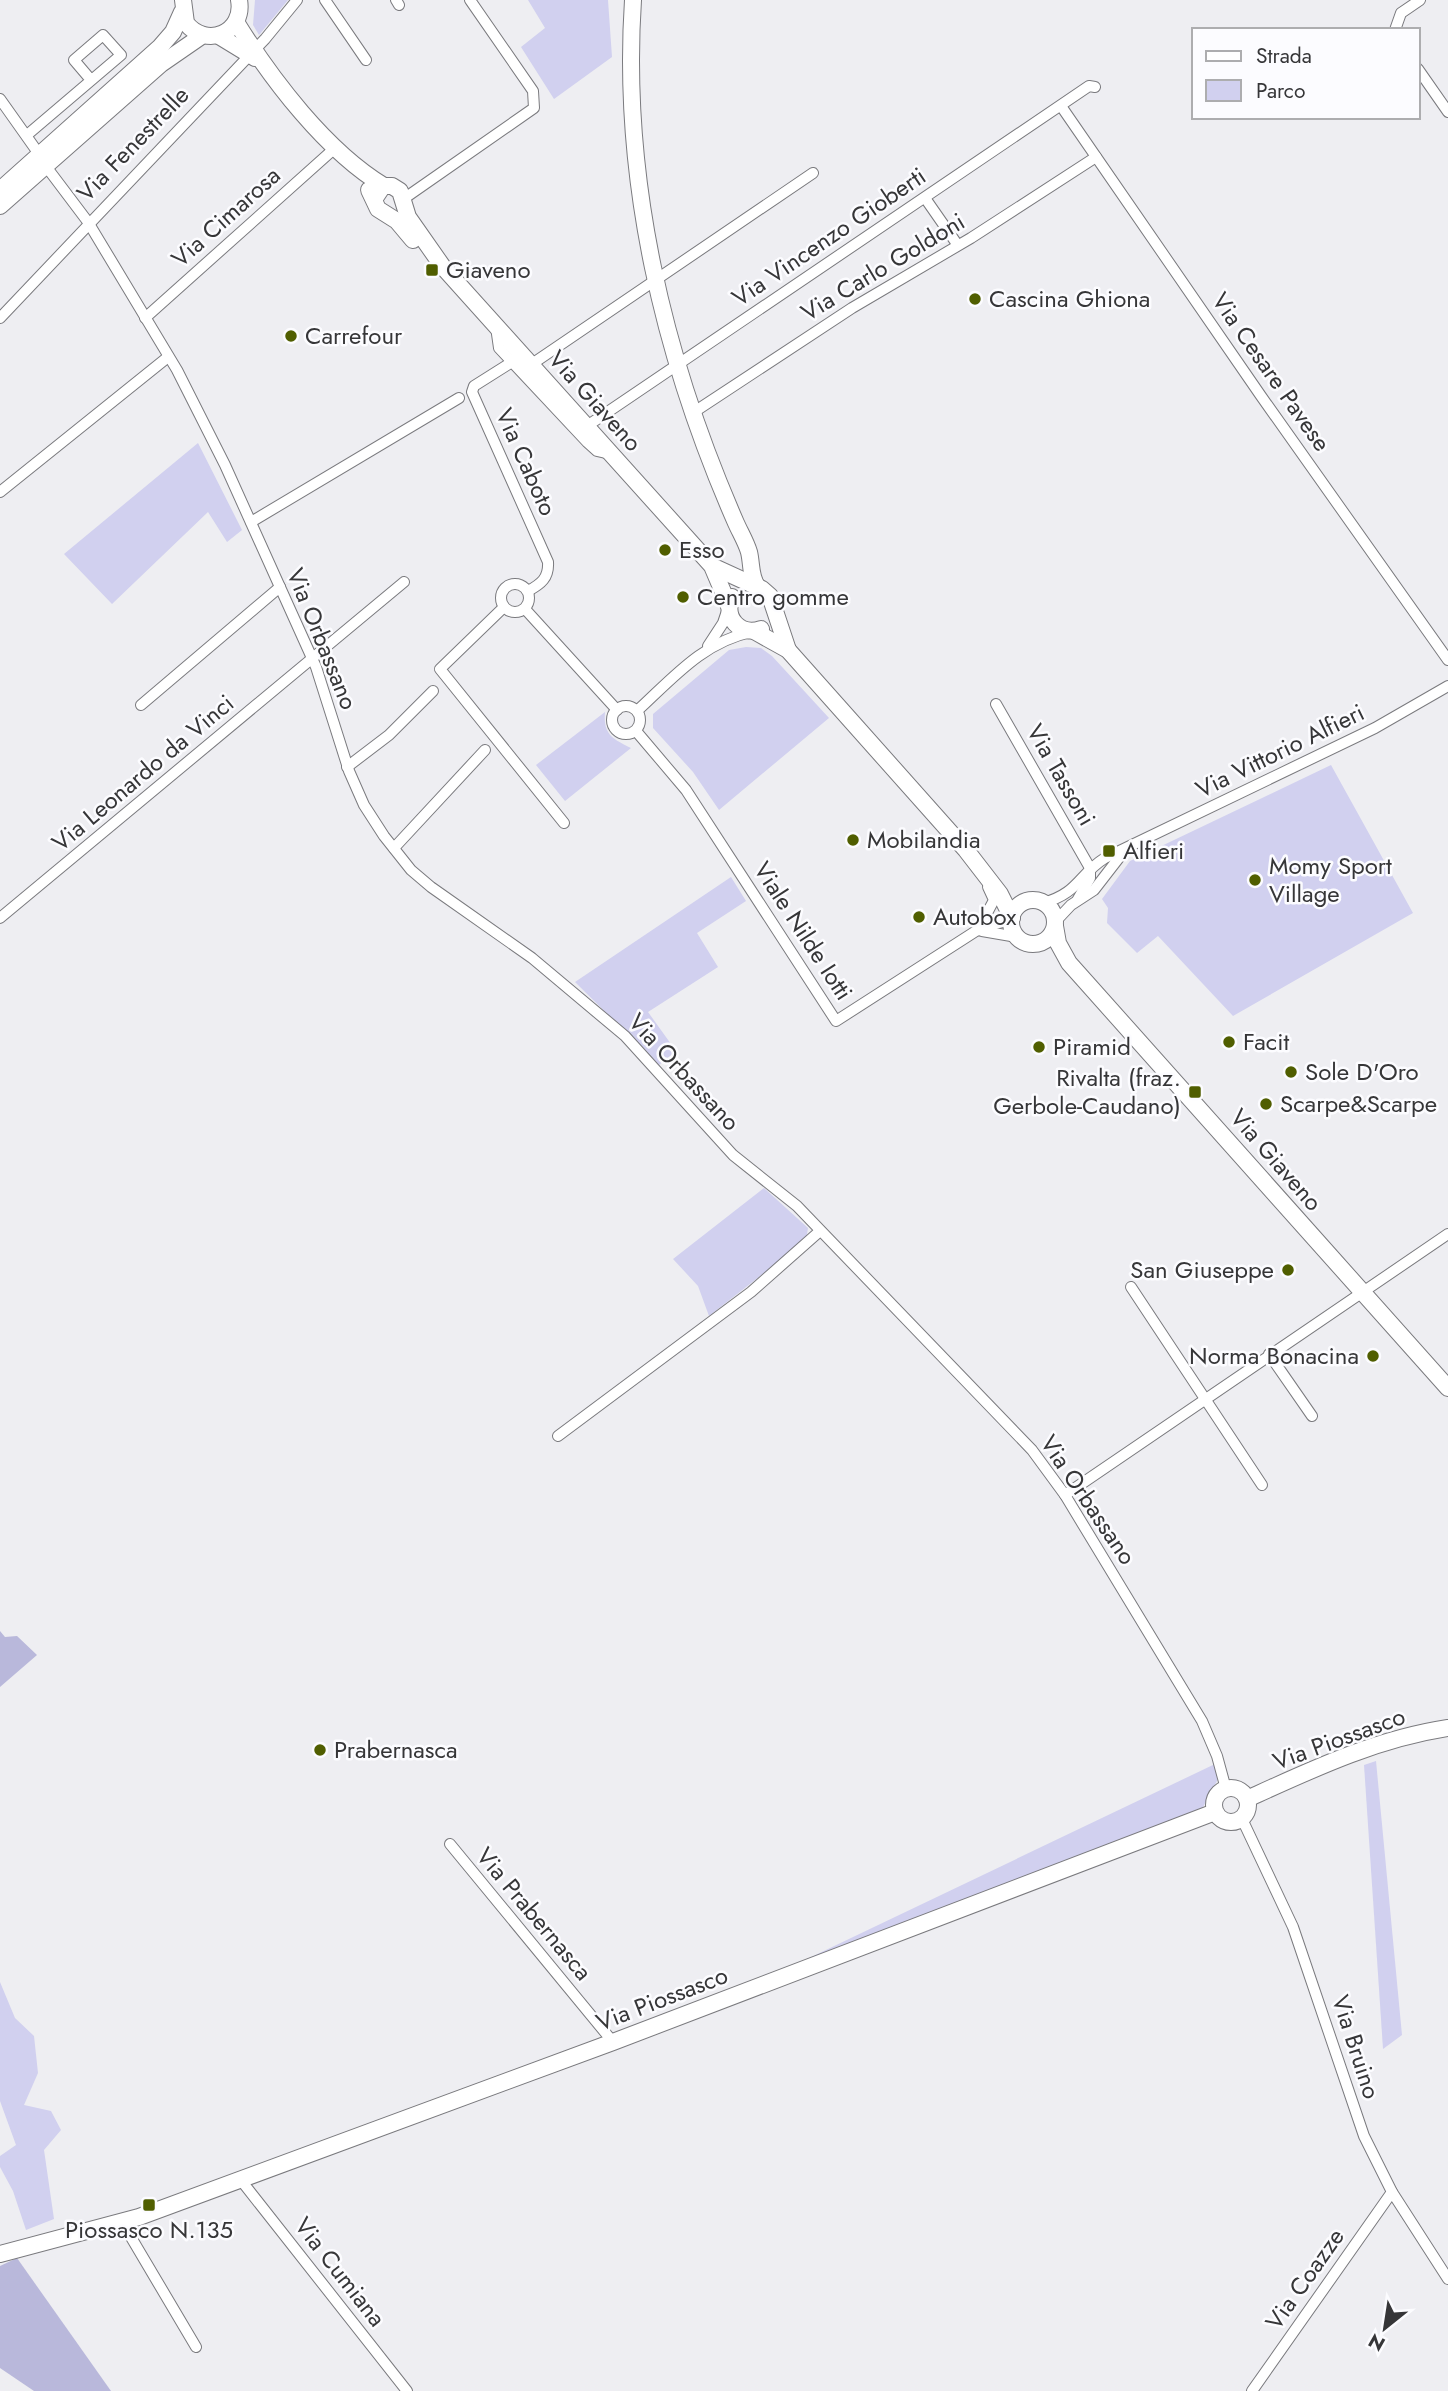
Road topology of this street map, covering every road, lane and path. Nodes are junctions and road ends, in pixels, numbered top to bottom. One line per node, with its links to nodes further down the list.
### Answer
1 (297, 0): 11 (street, Via Fenestrelle)
2 (325, 0): 12 (street)
3 (470, 0): 25 (street)
4 (634, 0): 31 (main road)
5 (1420, 0): 9 (street)
6 (241, 1): 8 (main road)
7 (183, 6): 10 (main road, Via Giaveno); 22 (main road)
8 (236, 22): 10 (main road); 11 (main road, Via Giaveno)
9 (1396, 28)
10 (211, 36): 11 (main road, Via Giaveno); 22 (main road)
11 (255, 56): 20 (main road, Via Giaveno); 28 (street, Via Fenestrelle)
12 (366, 60)
13 (1420, 72): 18 (street)
14 (91, 80): 19 (street)
15 (1095, 87): 17 (street, Via Vincenzo Gioberti)
16 (0, 99): 19 (street, Via Orbassano)
17 (1061, 106): 21 (street, Via Cesare Pavese); 26 (street, Via Vincenzo Gioberti)
18 (1448, 112)
19 (27, 135): 22 (street, Via Orbassano)
20 (339, 152): 25 (main road, Via Giaveno); 33 (street, Via Cimarosa)
21 (1096, 157): 29 (street, Via Carlo Goldoni); 58 (street, Via Cesare Pavese)
22 (42, 160): 24 (main road); 27 (main road); 28 (street, Via Orbassano)
23 (813, 173): 31 (street)
24 (0, 190)
25 (392, 195): 30 (main road, Via Giaveno); 30 (main road, Via Giaveno)
26 (925, 198): 29 (street); 38 (street, Via Vincenzo Gioberti)
27 (0, 206)
28 (88, 222): 32 (street, Via Fenestrelle); 33 (street, Via Orbassano)
29 (957, 244): 40 (street, Via Carlo Goldoni)
30 (443, 267): 34 (main road, Via Giaveno)
31 (655, 280): 37 (street); 38 (main road)
32 (0, 318)
33 (145, 318): 35 (street, Via Orbassano)
34 (496, 324): 36 (street); 37 (main road, Via Giaveno)
35 (168, 357): 43 (street); 44 (street, Via Orbassano)
36 (512, 362): 42 (street); 49 (street, Via Caboto)
37 (532, 364): 41 (main road, Via Giaveno)
38 (676, 366): 40 (main road); 41 (street, Via Vincenzo Gioberti)
39 (459, 398): 44 (street, Via Caboto)
40 (691, 414): 48 (main road)
41 (587, 426): 42 (main road, Via Giaveno)
42 (612, 455): 45 (main road, Via Giaveno)
43 (0, 492)
44 (251, 522): 47 (street, Via Orbassano)
45 (712, 566): 48 (main road, Via Giaveno); 50 (main road, Via Giaveno)
46 (404, 582): 57 (street, Via Leonardo da Vinci)
47 (280, 587): 57 (street, Via Orbassano); 62 (street)
48 (755, 587): 50 (main road); 53 (main road, Via Giaveno)
49 (528, 591): 51 (street); 52 (street)
50 (729, 606): 54 (main road, Via Giaveno); 56 (street)
51 (504, 607): 52 (street); 68 (street)
52 (525, 609): 63 (street, Viale Nilde Iotti)
53 (774, 611): 54 (main road); 55 (main road, Via Giaveno)
54 (754, 631): 55 (main road, Via Giaveno); 56 (street)
55 (788, 650): 71 (main road, Via Giaveno)
56 (704, 651): 64 (street)
57 (312, 660): 67 (street, Via Orbassano); 75 (street, Via Leonardo da Vinci)
58 (1448, 660)
59 (1448, 686): 70 (street, Via Vittorio Alfieri)
60 (433, 691): 67 (street)
61 (996, 704): 72 (street, Via Tassoni)
62 (141, 705)
63 (617, 710): 64 (street); 65 (street, Viale Nilde Iotti)
64 (637, 711): 65 (street)
65 (636, 731): 78 (street, Viale Nilde Iotti)
66 (485, 750): 69 (street)
67 (347, 767): 69 (street, Via Orbassano)
68 (564, 823)
69 (394, 848): 82 (street, Via Orbassano)
70 (1127, 848): 72 (street, Via Vittorio Alfieri); 73 (street, Via Vittorio Alfieri)
71 (967, 850): 74 (main road, Via Giaveno); 76 (main road, Via Giaveno); 78 (street, Via Giaveno)
72 (1090, 868): 73 (street, Via Vittorio Alfieri); 74 (street, Via Vittorio Alfieri)
73 (1078, 899): 77 (street, Via Vittorio Alfieri)
74 (1038, 901): 76 (main road); 77 (main road, Via Giaveno)
75 (0, 918)
76 (1012, 918): 78 (street); 79 (main road, Via Giaveno)
77 (1055, 924): 80 (main road); 81 (main road, Via Giaveno)
78 (976, 932): 79 (street)
79 (1017, 937): 80 (main road, Via Giaveno)
80 (1033, 944): 81 (main road, Via Giaveno)
81 (1069, 963): 85 (main road, Via Giaveno)
82 (820, 1231): 90 (street); 92 (street, Via Orbassano)
83 (1448, 1234): 85 (street)
84 (1131, 1287): 88 (street)
85 (1361, 1291): 86 (street); 87 (main road, Via Giaveno)
86 (1269, 1354): 88 (street); 89 (street)
87 (1448, 1388)
88 (1204, 1399): 91 (street); 92 (street)
89 (1312, 1416)
90 (558, 1436)
91 (1262, 1485)
92 (1065, 1495): 94 (street, Via Orbassano)
93 (1448, 1728): 95 (main road, Via Piossasco)
94 (1226, 1789): 95 (main road); 96 (main road)
95 (1247, 1799): 97 (main road)
96 (1215, 1812): 97 (main road); 99 (main road, Via Piossasco)
97 (1242, 1819): 101 (street, Via Bruino)
98 (450, 1844): 99 (street, Via Prabernasca)
99 (613, 2042): 100 (main road, Via Piossasco)
100 (240, 2179): 102 (main road, Via Piossasco); 107 (street, Via Cumiana)
101 (1392, 2192): 104 (street, Via Bruino); 106 (street, Via Coazze)
102 (122, 2222): 103 (main road, Via Piossasco); 105 (street)
103 (0, 2254)
104 (1448, 2279)
105 (196, 2347)
106 (1254, 2390)
107 (407, 2391)

